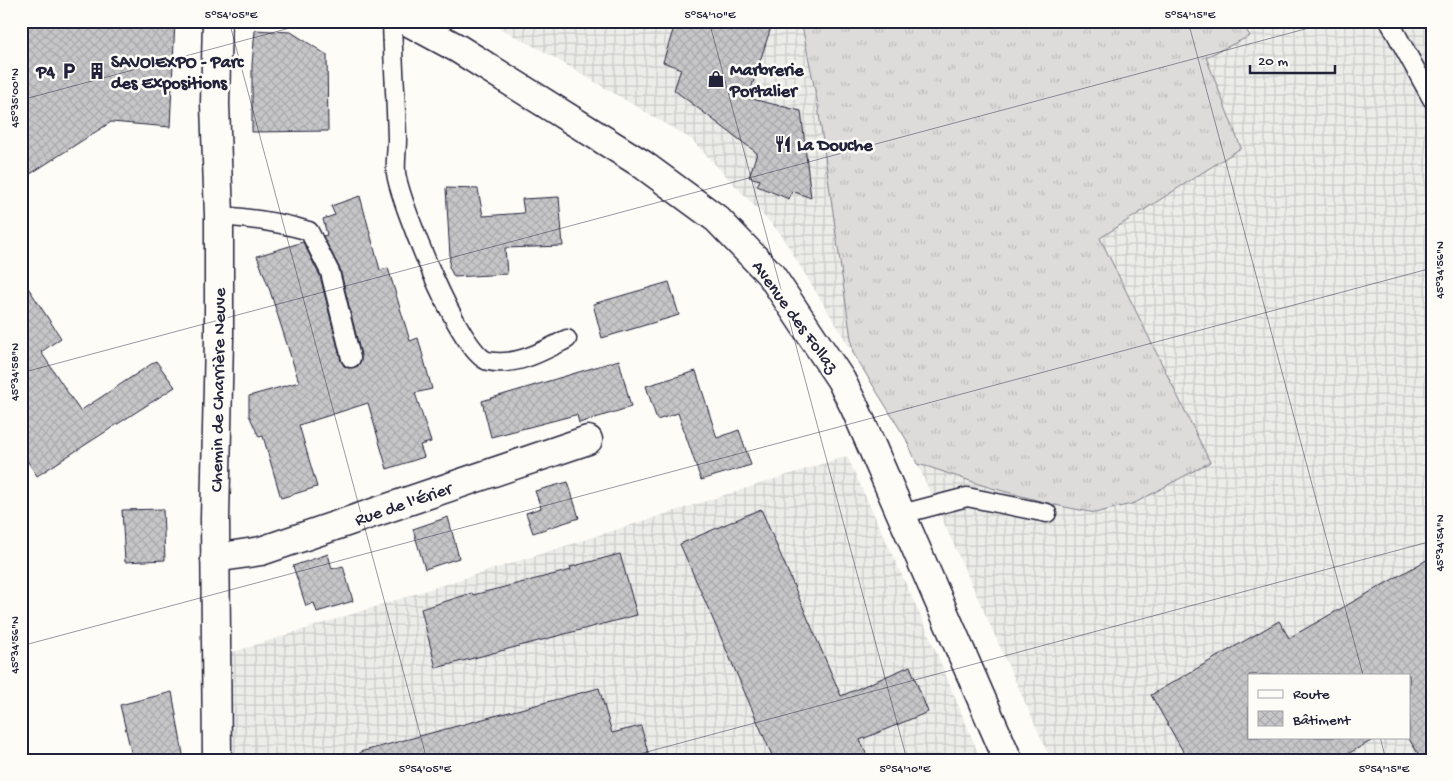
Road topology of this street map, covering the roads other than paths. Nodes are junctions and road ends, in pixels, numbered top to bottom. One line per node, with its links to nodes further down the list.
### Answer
1 (217, 21): 6 (street, Chemin de Charrière Neuve)
2 (392, 21): 7 (lane)
3 (407, 21): 10 (street, Avenue des Follaz)
4 (1389, 21): 5 (lane)
5 (1432, 99)
6 (219, 216): 8 (lane); 12 (street, Chemin de Charrière Neuve)
7 (567, 339)
8 (351, 358)
9 (588, 440): 12 (street, Rue de l'Érier)
10 (902, 514): 11 (lane); 14 (street, Avenue des Follaz)
11 (1047, 514)
12 (215, 558): 13 (street, Chemin de Charrière Neuve)
13 (217, 760)
14 (1008, 760)

